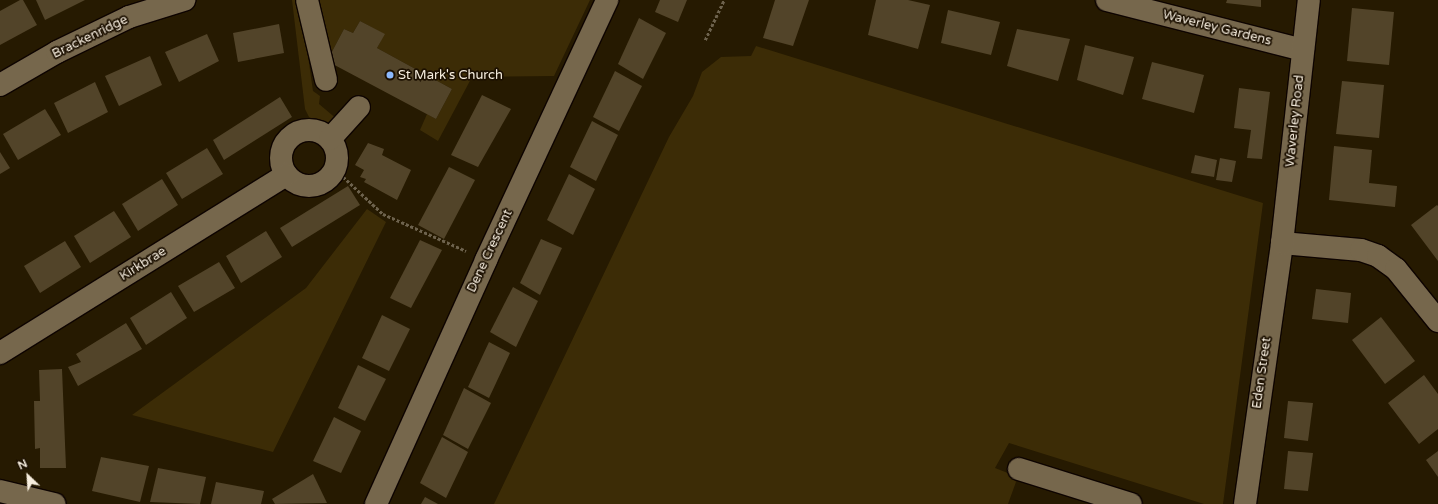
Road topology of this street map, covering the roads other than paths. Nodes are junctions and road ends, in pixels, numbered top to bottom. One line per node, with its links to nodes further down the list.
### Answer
1 (184, 0): 9 (street, Brackenridge)
2 (307, 0): 8 (street)
3 (608, 0): 19 (street, Dene Crescent)
4 (1107, 0): 6 (street, Waverley Gardens)
5 (1309, 0): 7 (street, Waverley Road)
6 (1152, 6): 7 (street, Waverley Gardens)
7 (1303, 50): 13 (street, Waverley Road)
8 (326, 80)
9 (0, 85)
10 (359, 107): 11 (street)
11 (330, 139): 12 (street); 12 (street)
12 (286, 175): 15 (street, Kirkbrae)
13 (1282, 243): 14 (street); 21 (street, Eden Street)
14 (1438, 321)
15 (0, 354)
16 (1019, 469): 20 (street)
17 (0, 491): 18 (street)
18 (54, 504)
19 (376, 504)
20 (1131, 504)
21 (1245, 504)

